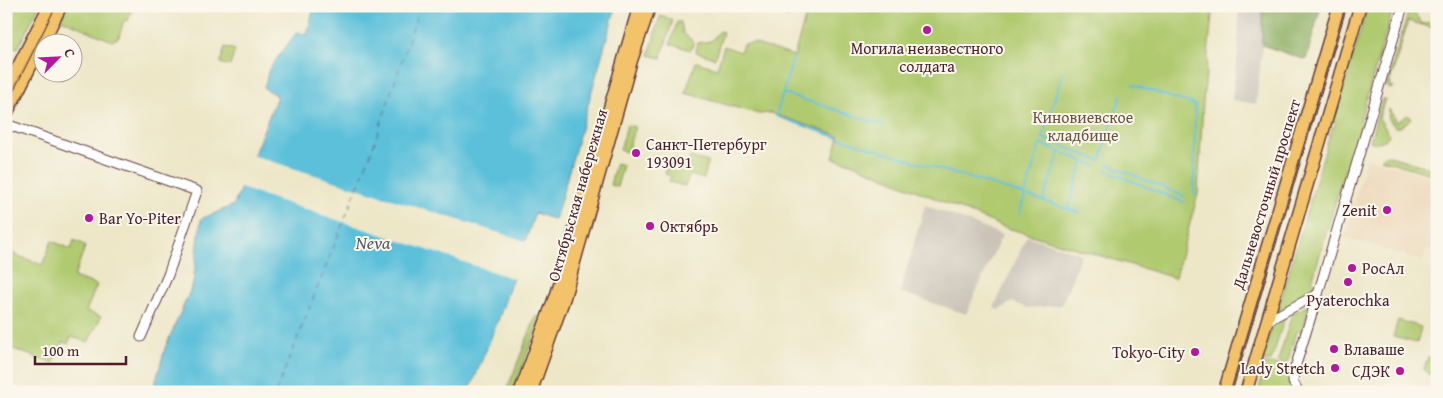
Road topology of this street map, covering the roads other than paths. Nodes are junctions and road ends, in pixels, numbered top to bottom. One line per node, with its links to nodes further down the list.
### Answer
1 (48, 6): 8 (main road)
2 (61, 6): 8 (main road)
3 (639, 6): 15 (main road, Октябрьская набережная)
4 (650, 6): 16 (main road, Октябрьская набережная)
5 (1339, 6): 17 (main road, Дальневосточный проспект)
6 (1360, 6): 13 (main road)
7 (1403, 6): 12 (street)
8 (17, 69): 9 (main road); 10 (main road)
9 (6, 90)
10 (6, 115)
11 (6, 124): 14 (street)
12 (1318, 294): 13 (street); 19 (street)
13 (1267, 321): 18 (main road)
14 (141, 337)
15 (520, 392)
16 (531, 392)
17 (1224, 392)
18 (1246, 392)
19 (1299, 392)

